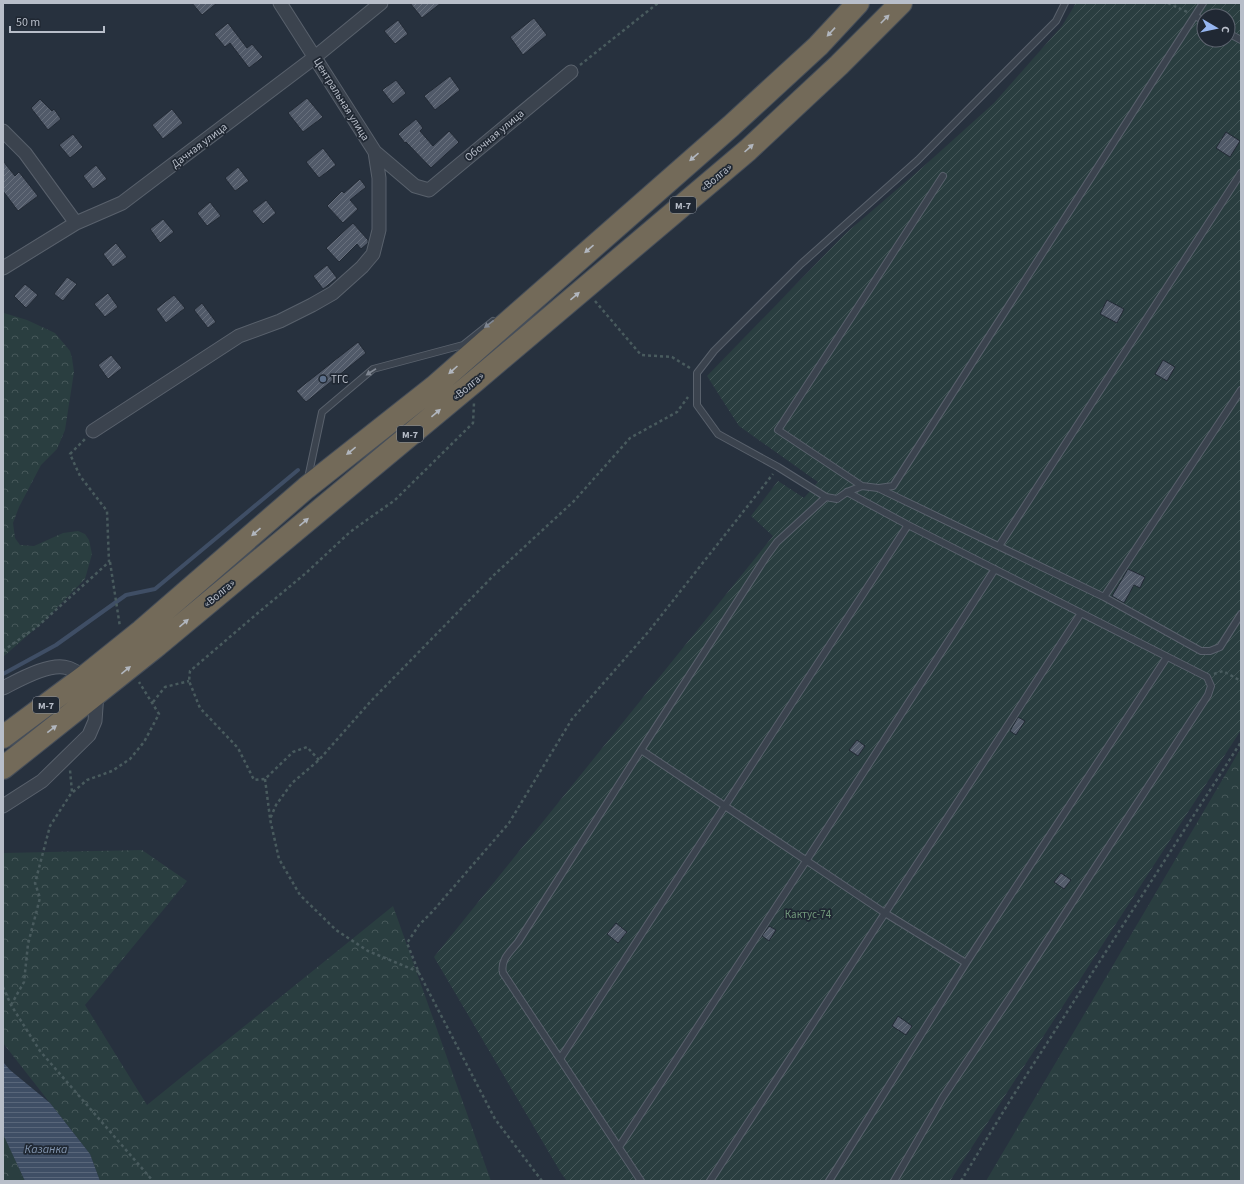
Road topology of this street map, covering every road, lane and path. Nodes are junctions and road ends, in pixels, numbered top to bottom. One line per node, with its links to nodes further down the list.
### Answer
1 (280, 3): 10 (street, Центральная улица)
2 (381, 3): 10 (street, Дачная улица)
3 (658, 3): 11 (path)
4 (858, 3): 20 (highway, «Волга» / М-7, one-way to 20)
5 (901, 3): 19 (highway, «Волга» / М-7, one-way to 5)
6 (1065, 3): 21 (lane)
7 (1168, 3): 9 (path)
8 (1203, 3): 9 (lane)
9 (1195, 16): 29 (lane)
10 (315, 57): 13 (street, Центральная улица); 17 (street, Дачная улица)
11 (571, 72): 16 (street, Обочная улица)
12 (3, 132): 17 (street)
13 (375, 152): 16 (street, Центральная улица); 25 (street)
14 (1241, 173): 33 (lane)
15 (943, 176): 27 (lane)
16 (414, 186)
17 (76, 223): 18 (street, Дачная улица)
18 (3, 268)
19 (584, 289): 21 (path); 22 (highway, «Волга» / М-7, one-way to 19)
20 (509, 312): 28 (highway, «Волга» / М-7, one-way to 28); 28 (lane, one-way to 28)
21 (697, 373): 23 (lane)
22 (475, 381): 44 (path); 46 (highway, «Волга» / М-7, one-way to 22)
23 (697, 384): 26 (lane); 53 (path)
24 (1241, 390): 36 (lane)
25 (93, 431): 34 (path)
26 (778, 467): 31 (lane); 63 (path)
27 (862, 486): 29 (lane); 30 (lane)
28 (306, 488): 39 (highway, «Волга» / М-7, one-way to 39)
29 (878, 488): 33 (lane)
30 (847, 492): 31 (lane); 32 (lane)
31 (826, 497): 51 (lane)
32 (908, 525): 35 (lane); 58 (lane)
33 (999, 546): 36 (lane)
34 (110, 562): 39 (path); 40 (path)
35 (995, 569): 37 (lane); 60 (lane)
36 (1104, 597): 38 (lane)
37 (1081, 613): 41 (lane); 61 (lane)
38 (1241, 614)
39 (123, 645): 46 (highway, «Волга» / М-7)
40 (3, 651)
41 (1167, 657): 42 (lane); 62 (lane)
42 (1206, 677): 45 (path); 73 (lane)
43 (138, 680): 48 (path)
44 (188, 681): 48 (path); 55 (path)
45 (1241, 681)
46 (91, 685): 47 (street); 49 (highway, «Волга» / М-7); 52 (street); 54 (highway, «Волга» / М-7, one-way to 46)
47 (3, 688)
48 (152, 702): 56 (path)
49 (5, 736)
50 (1241, 742): 74 (path)
51 (641, 750): 58 (lane); 66 (lane)
52 (69, 756): 56 (path); 57 (street)
53 (319, 760): 55 (path); 59 (path)
54 (3, 768)
55 (266, 779): 59 (path)
56 (72, 792): 65 (path)
57 (3, 806)
58 (725, 806): 60 (lane); 66 (lane)
59 (270, 819): 63 (path)
60 (806, 861): 61 (lane); 67 (lane)
61 (885, 913): 62 (lane); 71 (lane)
62 (966, 963): 72 (lane)
63 (420, 972): 69 (path)
64 (3, 987): 65 (path)
65 (11, 1005): 68 (path)
66 (560, 1059): 67 (lane)
67 (619, 1147): 70 (lane)
68 (153, 1181)
69 (542, 1181)
70 (641, 1181)
71 (710, 1181)
72 (829, 1181)
73 (894, 1181)
74 (961, 1181)

